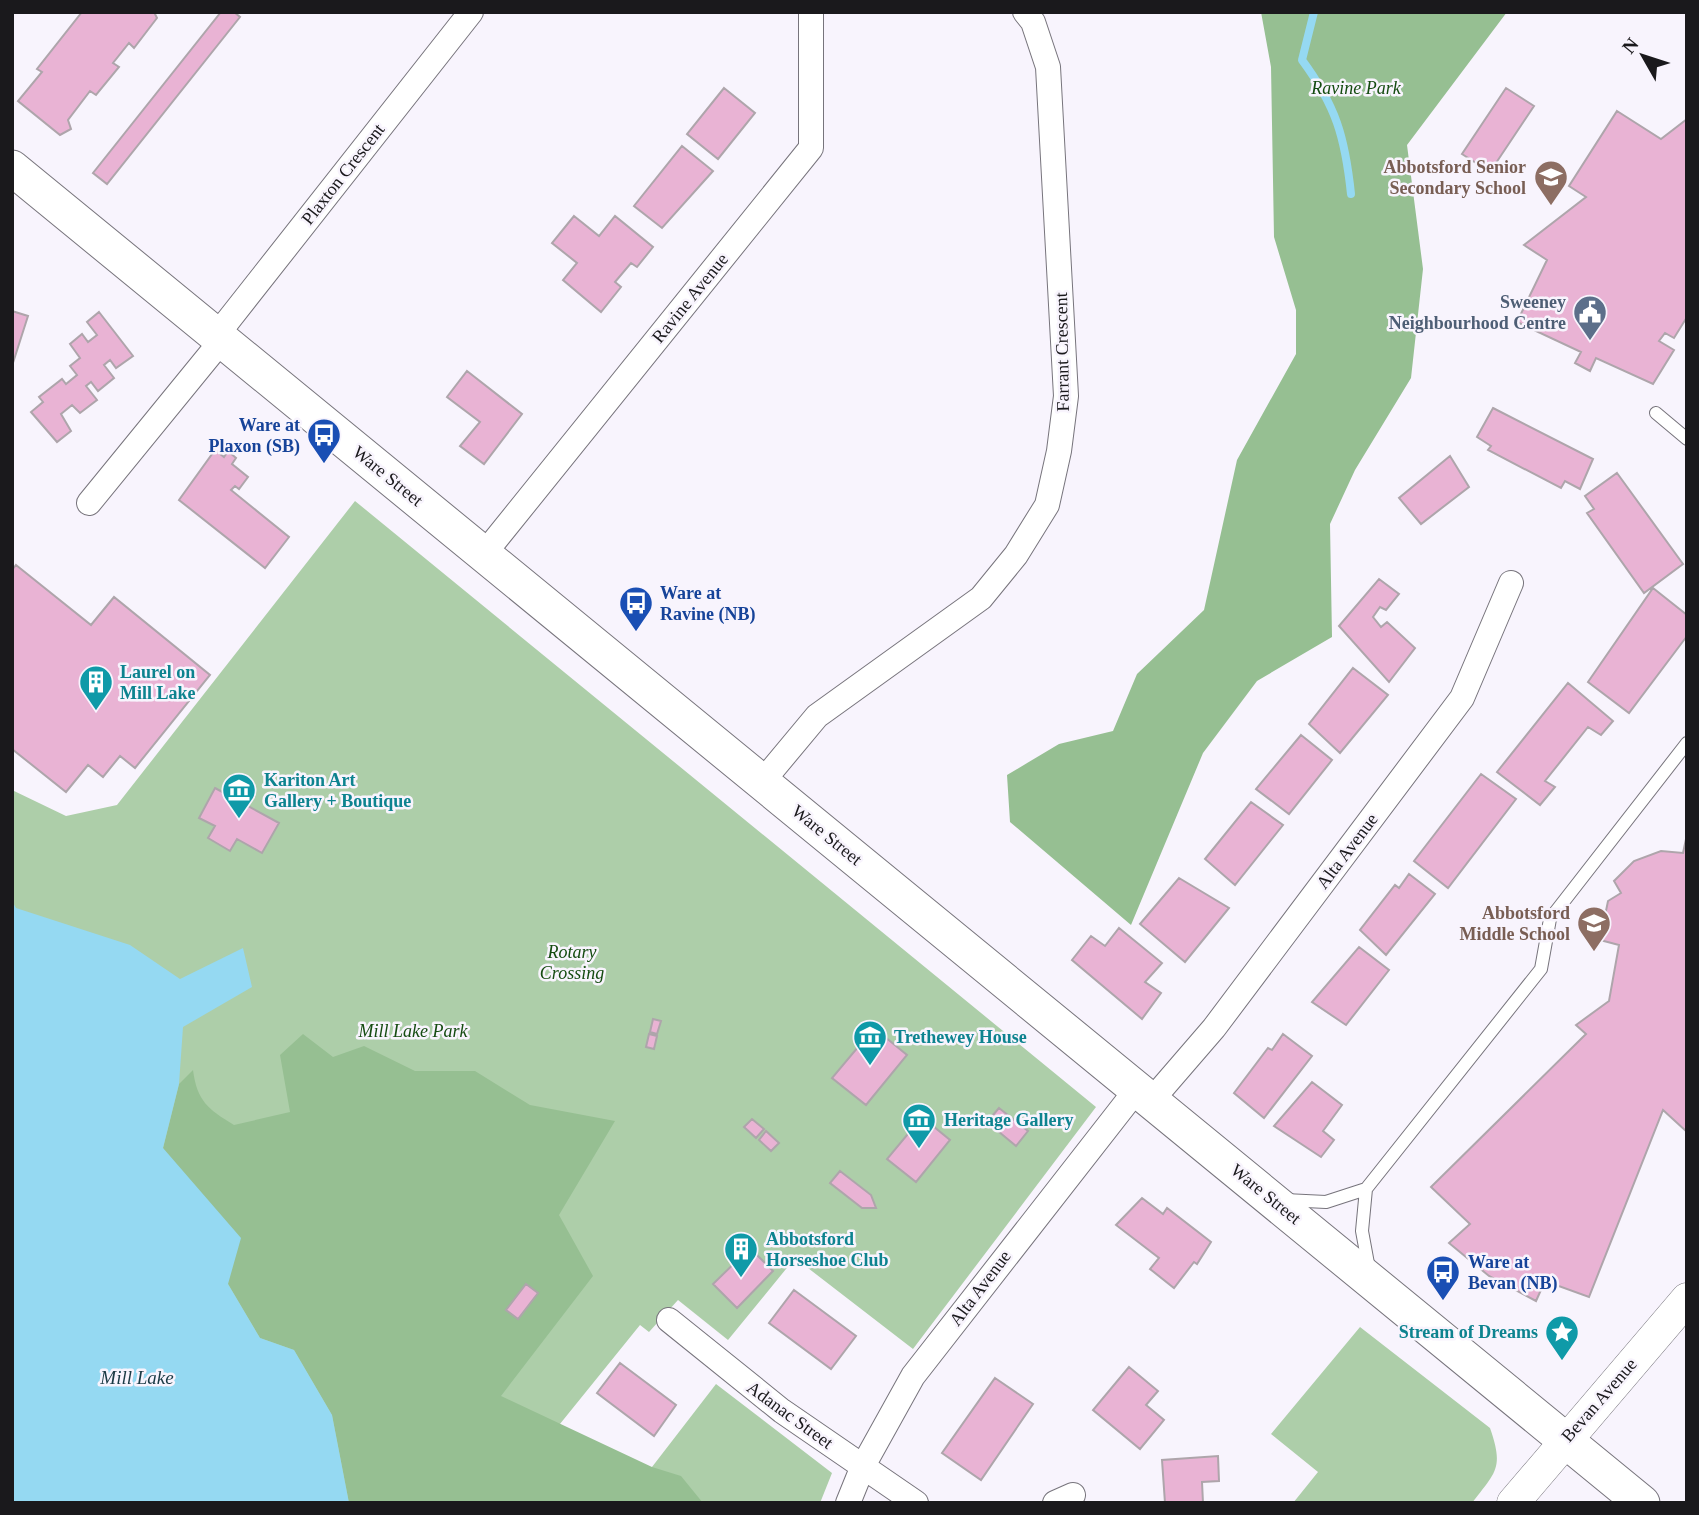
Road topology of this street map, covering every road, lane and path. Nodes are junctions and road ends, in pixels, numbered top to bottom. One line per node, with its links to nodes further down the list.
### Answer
1 (471, 12): 5 (street, Plaxton Crescent)
2 (811, 12): 9 (street, Ravine Avenue)
3 (1025, 12): 12 (street, Farrant Crescent)
4 (12, 168): 5 (main road, Ware Street)
5 (219, 338): 8 (street, Plaxton Crescent); 9 (main road, Ware Street)
6 (1656, 412): 7 (lane)
7 (1687, 439)
8 (89, 503)
9 (484, 554): 12 (main road, Ware Street)
10 (1511, 583): 13 (street, Alta Avenue)
11 (1687, 743): 14 (lane)
12 (762, 782): 13 (main road, Ware Street)
13 (1144, 1095): 15 (main road, Ware Street); 20 (street, Alta Avenue)
14 (1366, 1189): 15 (lane); 16 (lane)
15 (1273, 1200): 16 (main road, Ware Street)
16 (1370, 1280): 19 (main road, Ware Street)
17 (1687, 1299): 19 (street, Bevan Avenue)
18 (669, 1320): 20 (street, Adanac Street)
19 (1565, 1440): 23 (street, Bevan Avenue); 24 (main road, Ware Street)
20 (863, 1466): 21 (street, Alta Avenue); 22 (street, Adanac Street)
21 (848, 1503)
22 (916, 1503)
23 (1513, 1503)
24 (1642, 1503)

